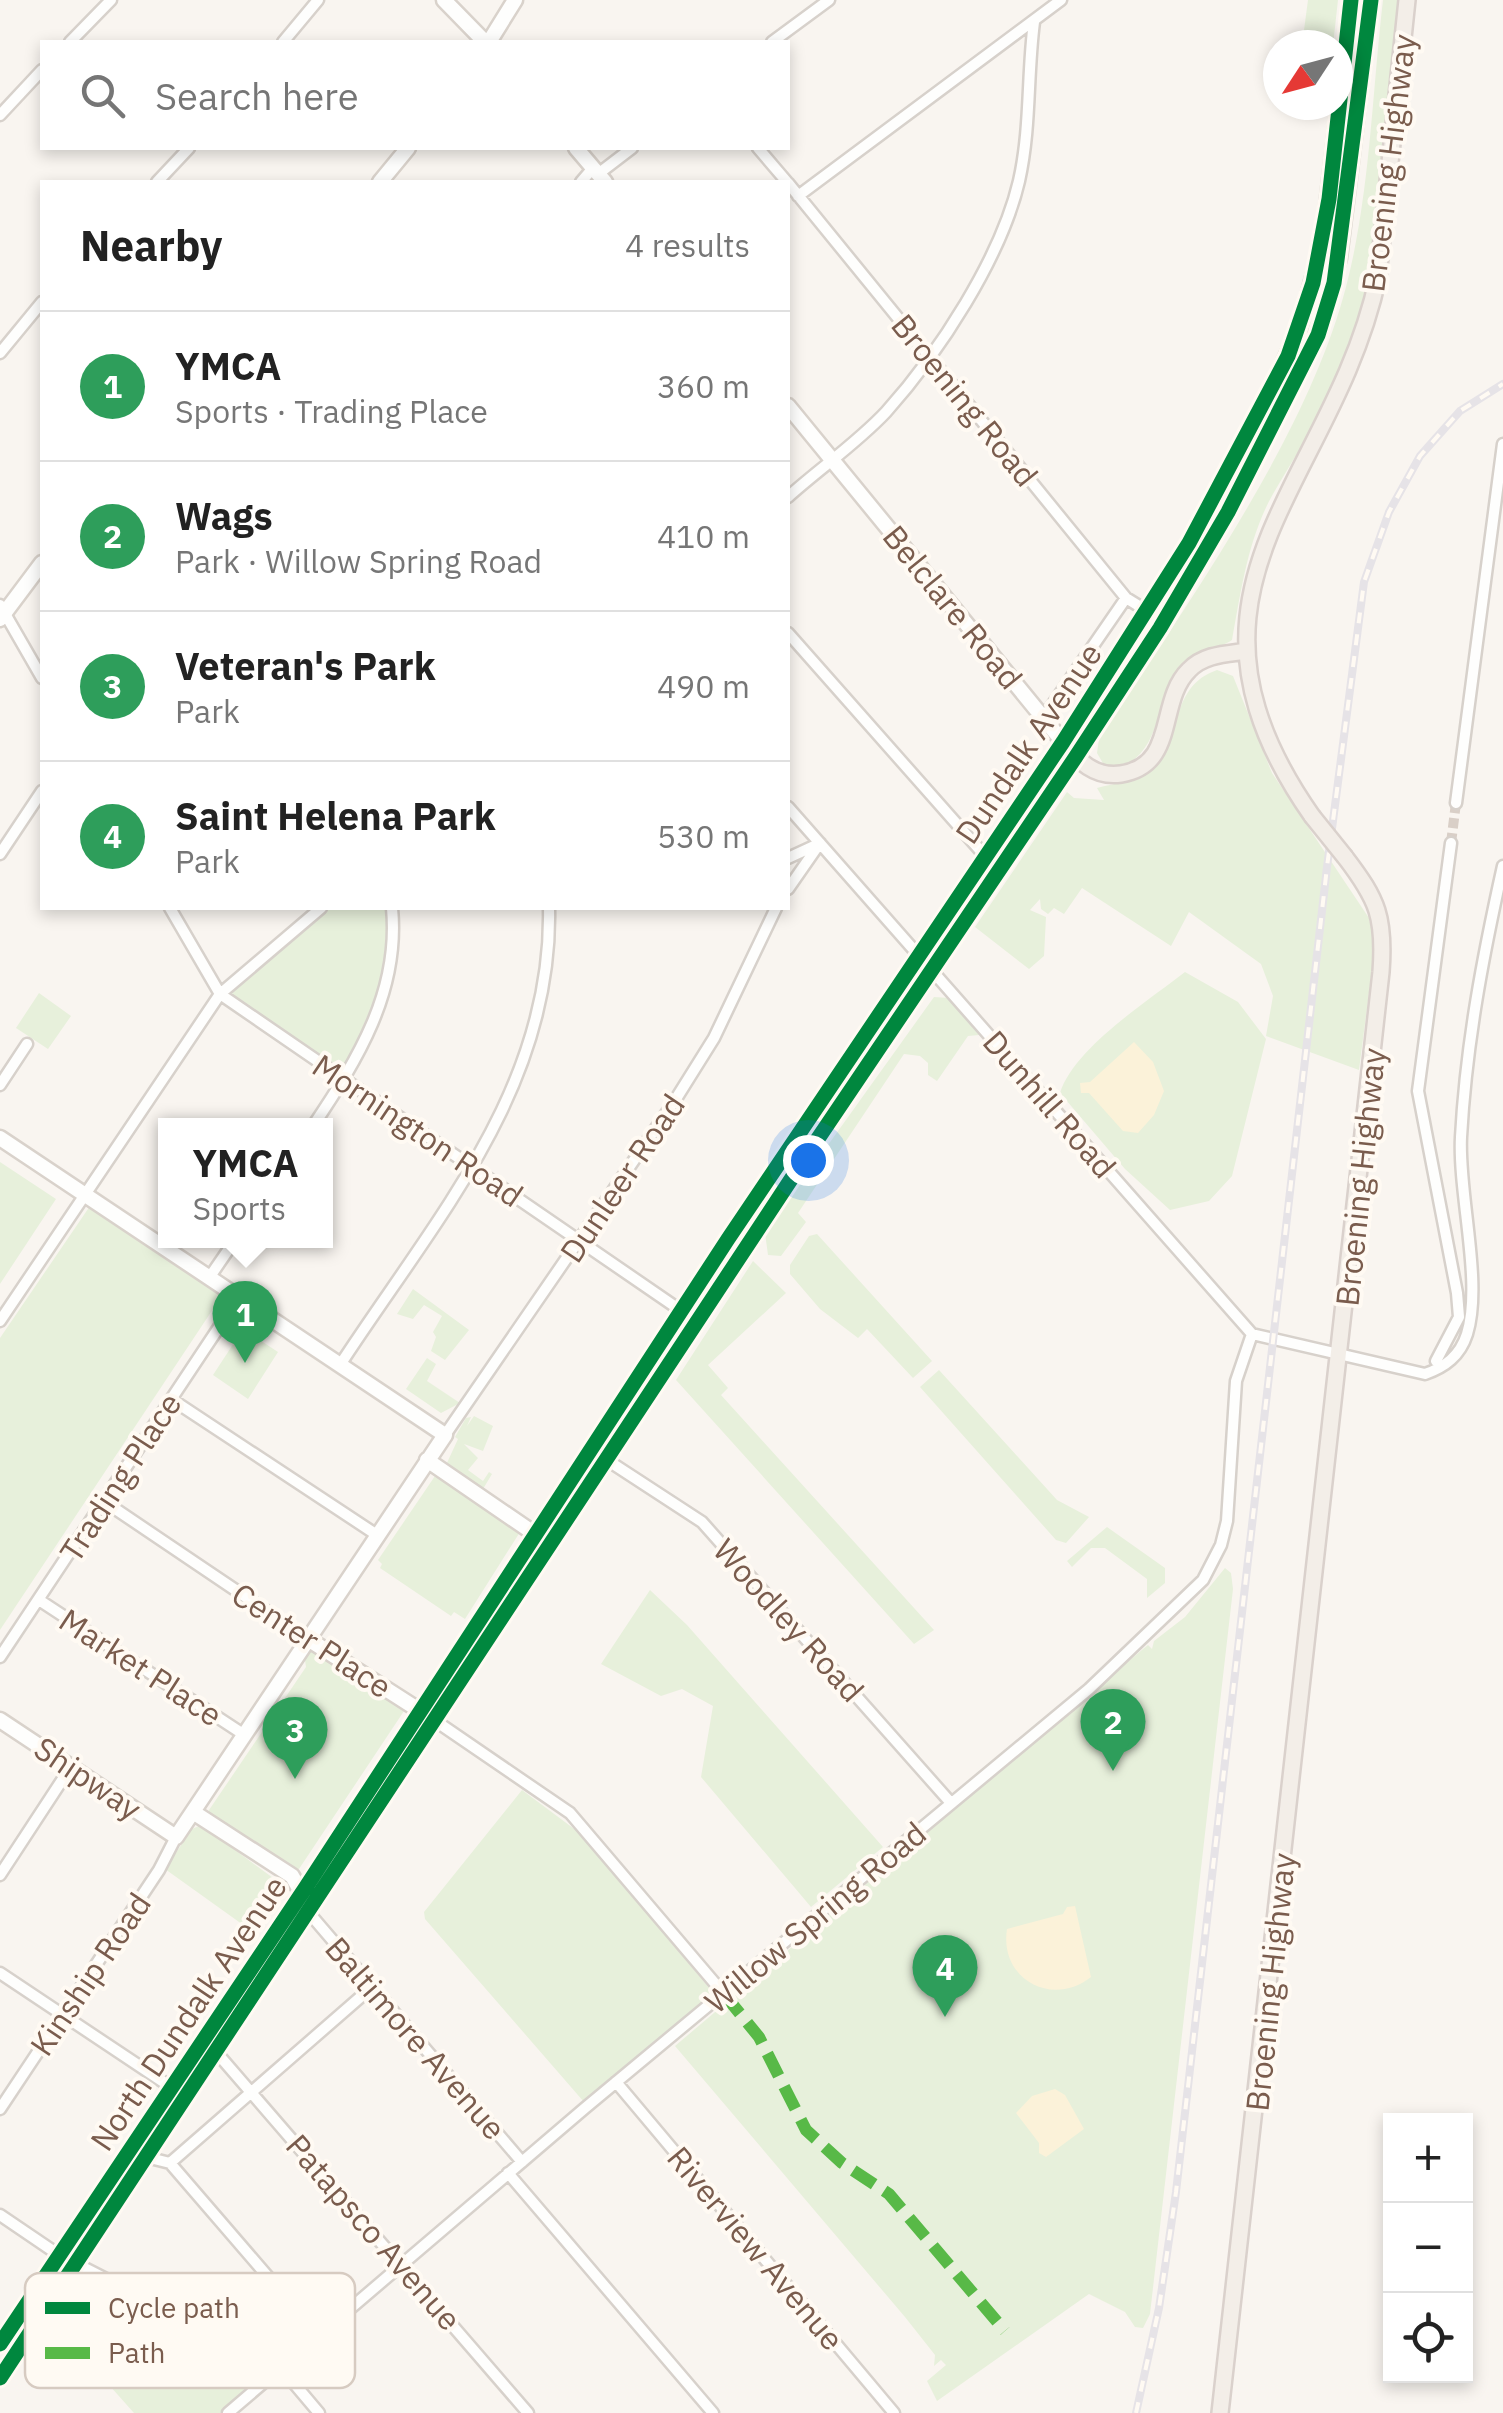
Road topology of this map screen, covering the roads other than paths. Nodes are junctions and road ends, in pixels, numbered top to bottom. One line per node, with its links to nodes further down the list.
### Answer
1 (111, 0): 11 (street)
2 (318, 0): 12 (street)
3 (444, 0): 13 (street)
4 (516, 0): 14 (street)
5 (828, 0): 15 (street)
6 (1061, 0): 10 (street)
7 (1351, 0): 36 (street, Dundalk Avenue)
8 (1371, 0): 37 (street, Dundalk Avenue)
9 (1407, 0): 44 (main road, Broening Highway)
10 (1034, 22): 28 (street); 31 (street)
11 (72, 40)
12 (284, 40)
13 (485, 40)
14 (488, 40)
15 (775, 40)
16 (40, 72): 17 (street)
17 (0, 114)
18 (187, 150): 24 (street)
19 (406, 150): 25 (street)
20 (578, 150): 23 (street)
21 (629, 150): 23 (street)
22 (760, 150): 26 (street, Broening Road)
23 (598, 175)
24 (164, 180)
25 (382, 180)
26 (785, 180)
27 (790, 187): 28 (street, Broening Road)
28 (798, 196): 31 (street, Broening Road)
29 (40, 304): 30 (street)
30 (0, 353)
31 (928, 356): 34 (street); 40 (street, Broening Road)
32 (790, 408): 34 (street, Belclare Road)
33 (1503, 444): 38 (street)
34 (832, 457): 35 (street); 46 (street, Belclare Road)
35 (790, 495)
36 (1211, 504): 37 (street); 41 (street, Dundalk Avenue)
37 (1228, 512): 48 (street, Dundalk Avenue)
38 (1498, 535): 50 (street)
39 (40, 564): 42 (street)
40 (1126, 598): 41 (street, Broening Road); 46 (street, Dundalk Avenue)
41 (1148, 611): 47 (street, Dundalk Avenue)
42 (1, 612): 45 (street)
43 (790, 635): 56 (street)
44 (1247, 651): 48 (main road); 84 (main road, Broening Highway, bridge)
45 (40, 675)
46 (1044, 717): 47 (street, Belclare Road)
47 (1063, 742): 48 (main road, Belclare Road); 56 (main road, Dundalk Avenue)
48 (1076, 758): 65 (main road, Dundalk Avenue)
49 (40, 794): 54 (street)
50 (1456, 803)
51 (790, 809): 53 (street, Dunhill Road)
52 (1450, 842): 85 (street)
53 (820, 843): 55 (street); 58 (street); 64 (street, Dunhill Road)
54 (0, 854)
55 (790, 857)
56 (986, 857): 64 (main road, Dundalk Avenue)
57 (1503, 866): 84 (street)
58 (790, 885)
59 (171, 910): 66 (street, Mornington Road)
60 (319, 910): 66 (street)
61 (392, 910): 68 (street)
62 (548, 910): 72 (street)
63 (775, 910): 74 (street, Dunleer Road)
64 (920, 956): 65 (street, Dunhill Road); 80 (main road, Dundalk Avenue)
65 (933, 971): 82 (main road, Dundalk Avenue); 83 (street, Dunhill Road)
66 (220, 994): 68 (street, Mornington Road); 73 (street)
67 (27, 1044): 69 (street)
68 (344, 1080): 70 (street); 72 (street, Mornington Road)
69 (0, 1085)
70 (318, 1118)
71 (0, 1138): 73 (street)
72 (474, 1166): 74 (street, Mornington Road); 86 (street)
73 (84, 1195): 75 (street); 81 (street)
74 (581, 1238): 80 (street, Mornington Road); 88 (street, Dunleer Road)
75 (158, 1244)
76 (164, 1248): 78 (street)
77 (230, 1248): 78 (street)
78 (209, 1278): 79 (street)
79 (239, 1298): 86 (street); 87 (street, Trading Place)
80 (683, 1311): 82 (street, Mornington Road); 92 (main road, Dundalk Avenue)
81 (0, 1322)
82 (698, 1322): 90 (main road, Dundalk Avenue)
83 (1252, 1334): 84 (street); 103 (street, Willow Spring Road)
84 (1341, 1355): 142 (main road, Broening Highway)
85 (1436, 1361)
86 (340, 1365): 88 (street)
87 (171, 1400): 91 (street, Trading Place); 93 (street)
88 (445, 1435): 89 (street)
89 (427, 1460): 92 (street); 93 (street)
90 (607, 1460): 94 (main road, Dundalk Avenue); 103 (street, Woodley Road)
91 (104, 1502): 95 (street, Trading Place); 96 (street, Center Place)
92 (534, 1534): 94 (street); 98 (main road, North Dundalk Avenue)
93 (377, 1535): 96 (street)
94 (551, 1546): 100 (main road, North Dundalk Avenue)
95 (39, 1600): 97 (street, Trading Place); 101 (street, Market Place)
96 (308, 1639): 98 (street, Center Place); 101 (street)
97 (0, 1657)
98 (420, 1711): 100 (street, Center Place); 107 (main road, North Dundalk Avenue)
99 (0, 1720): 102 (street, Shipway)
100 (437, 1722): 108 (main road, North Dundalk Avenue); 111 (street, Center Place)
101 (243, 1734): 104 (street)
102 (70, 1768): 105 (street, Shipway); 106 (street)
103 (951, 1802): 111 (street, Willow Spring Road)
104 (192, 1812): 105 (street); 107 (street)
105 (176, 1836): 112 (street, Kinship Road)
106 (0, 1875)
107 (303, 1892): 108 (street); 115 (main road, North Dundalk Avenue)
108 (310, 1914): 110 (street, Baltimore Avenue); 113 (main road, North Dundalk Avenue)
109 (0, 1974): 112 (street)
110 (372, 1987): 116 (street); 119 (street, Baltimore Avenue)
111 (724, 1994): 114 (street, Willow Spring Road)
112 (64, 2015): 115 (street); 117 (street, Kinship Road)
113 (217, 2053): 116 (street, Patapsco Avenue); 118 (main road, North Dundalk Avenue)
114 (616, 2082): 119 (street, Willow Spring Road); 137 (street, Riverview Avenue)
115 (171, 2087): 123 (main road, North Dundalk Avenue)
116 (253, 2091): 120 (street); 125 (street, Patapsco Avenue)
117 (0, 2109)
118 (146, 2157): 120 (street); 124 (main road, North Dundalk Avenue)
119 (522, 2162): 121 (street, Willow Spring Road)
120 (170, 2163): 129 (street)
121 (508, 2174): 125 (street, Willow Spring Road); 141 (street, Baltimore Avenue)
122 (0, 2215): 123 (street)
123 (60, 2255): 124 (street); 126 (main road, North Dundalk Avenue)
124 (77, 2264): 127 (main road, North Dundalk Avenue); 128 (street)
125 (402, 2264): 130 (street, Willow Spring Road); 140 (street, Patapsco Avenue)
126 (48, 2273)
127 (71, 2273)
128 (95, 2273)
129 (264, 2273)
130 (355, 2304)
131 (25, 2307): 133 (main road, North Dundalk Avenue)
132 (25, 2341): 134 (main road, North Dundalk Avenue)
133 (0, 2344)
134 (0, 2378)
135 (257, 2388): 138 (street, Willow Spring Road)
136 (298, 2388): 139 (street)
137 (890, 2412)
138 (228, 2413)
139 (319, 2413)
140 (528, 2413)
141 (713, 2413)
142 (1220, 2413)

